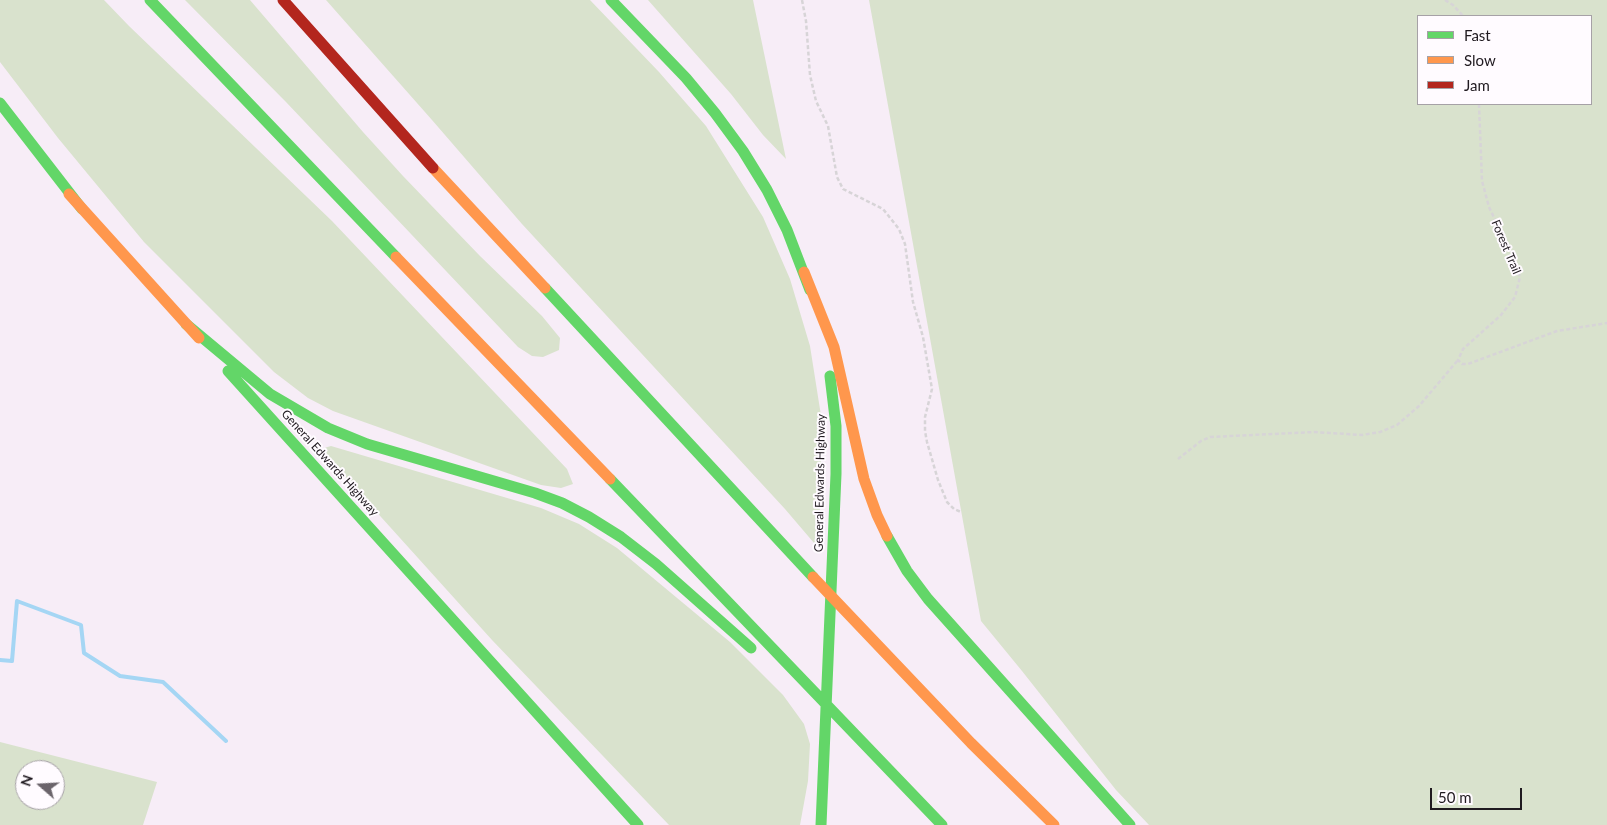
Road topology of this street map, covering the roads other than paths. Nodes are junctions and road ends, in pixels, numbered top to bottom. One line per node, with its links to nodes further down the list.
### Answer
1 (150, 0): 11 (main road)
2 (283, 0): 15 (main road)
3 (611, 0): 7 (main road, General Edwards Highway)
4 (0, 103): 6 (main road)
5 (0, 120): 6 (main road, General Edwards Highway)
6 (82, 209): 8 (main road, General Edwards Highway)
7 (804, 272): 12 (main road, General Edwards Highway); 16 (main road)
8 (186, 324): 9 (main road); 13 (main road, General Edwards Highway)
9 (759, 655)
10 (774, 666): 11 (main road)
11 (840, 719): 14 (main road)
12 (821, 821)
13 (639, 825)
14 (942, 825)
15 (1054, 825)
16 (1130, 825)

